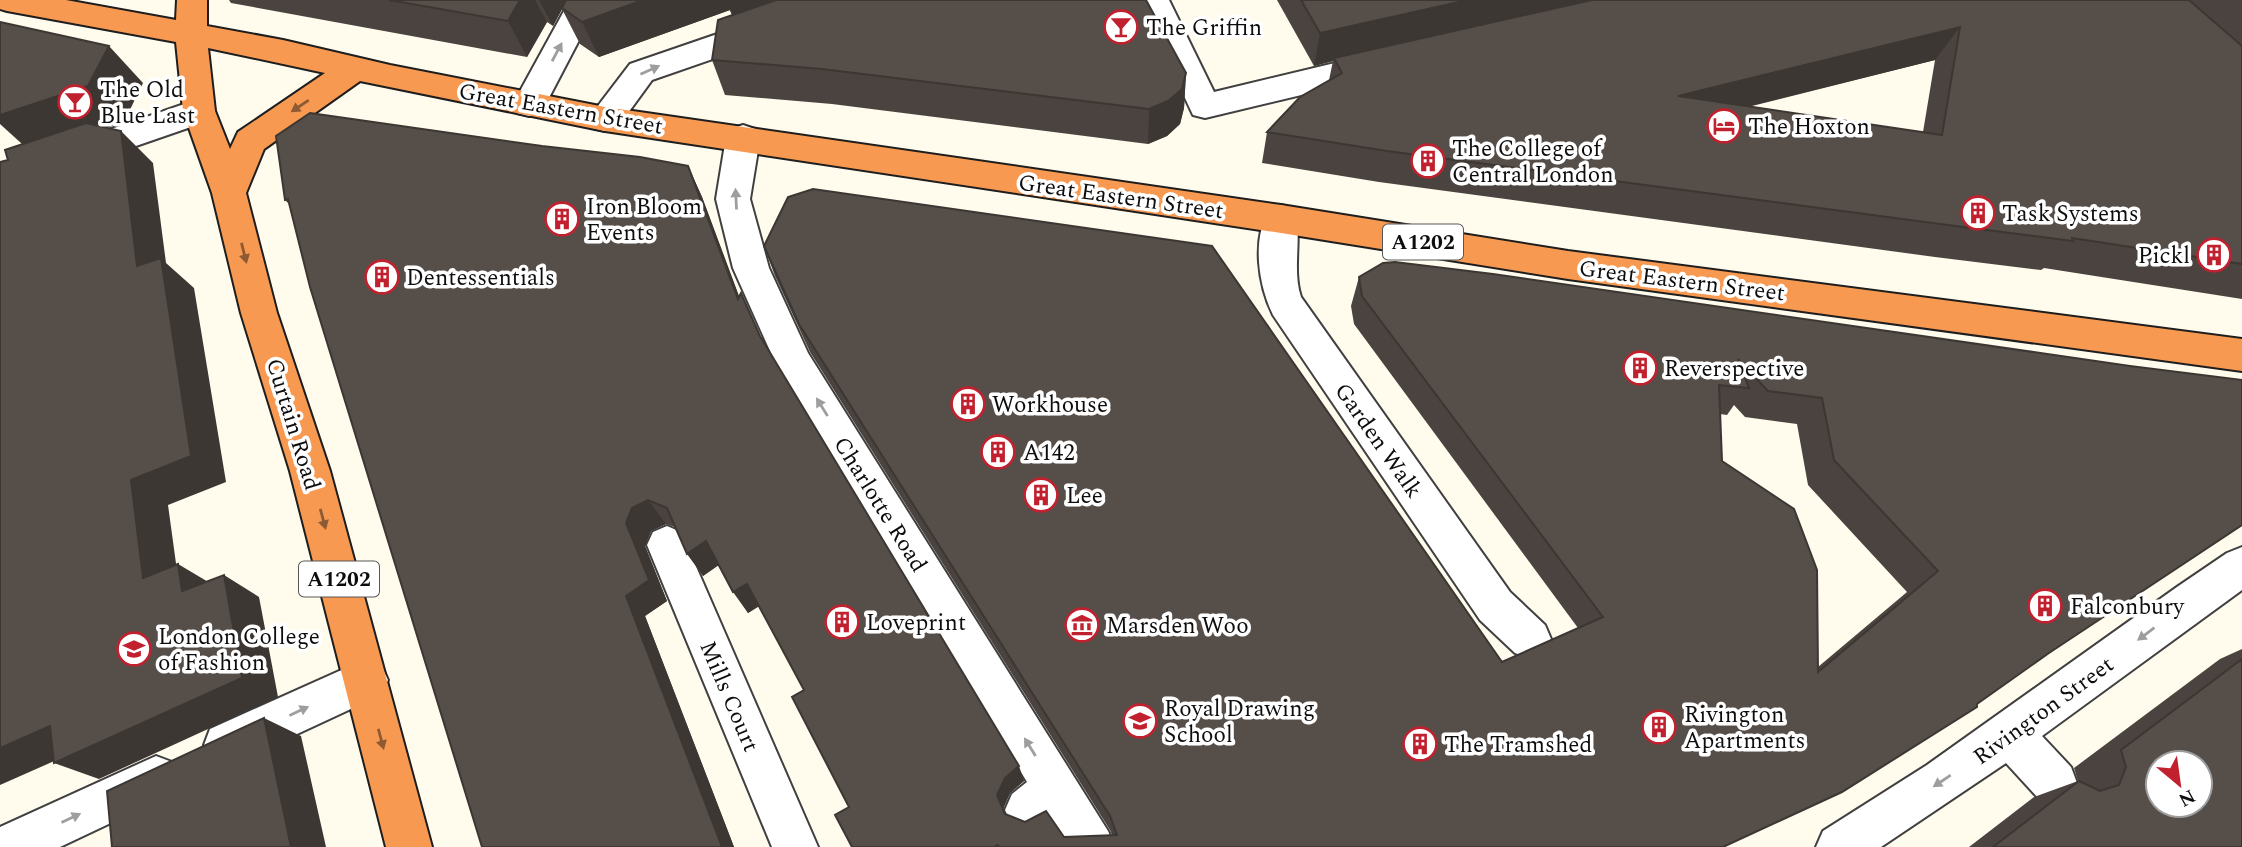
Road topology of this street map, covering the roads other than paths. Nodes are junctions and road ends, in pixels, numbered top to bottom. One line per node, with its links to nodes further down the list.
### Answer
1 (7, 0): 6 (highway, Great Eastern Street / A1202)
2 (191, 0): 6 (highway, Curtain Road / A1202)
3 (585, 0): 9 (street, one-way to 3)
4 (849, 0): 11 (street, one-way to 4)
5 (1161, 1): 7 (street)
6 (191, 34): 8 (highway, Great Eastern Street / A1202); 10 (highway, Curtain Road / A1202)
7 (1408, 58)
8 (356, 68): 9 (highway, Great Eastern Street / A1202); 14 (highway, one-way to 14)
9 (529, 104): 11 (highway, Great Eastern Street / A1202)
10 (199, 111): 13 (street); 14 (highway, Curtain Road / A1202)
11 (605, 119): 12 (highway, Great Eastern Street / A1202)
12 (743, 138): 15 (highway, Great Eastern Street / A1202); 26 (street, Charlotte Road, one-way to 12)
13 (0, 180)
14 (229, 193): 20 (highway, Curtain Road / A1202, one-way to 20)
15 (1281, 219): 16 (highway, Great Eastern Street / A1202); 19 (street, Garden Walk)
16 (2242, 355)
17 (667, 545): 25 (street, Mills Court)
18 (2242, 566): 21 (street, Rivington Street, one-way to 21)
19 (1530, 639)
20 (366, 680): 23 (street, one-way to 20); 24 (highway, Curtain Road / A1202, one-way to 24)
21 (2011, 735): 22 (street); 27 (street, Rivington Street, one-way to 27)
22 (2054, 783)
23 (9, 847)
24 (409, 847)
25 (795, 847)
26 (1092, 847)
27 (1839, 847)

